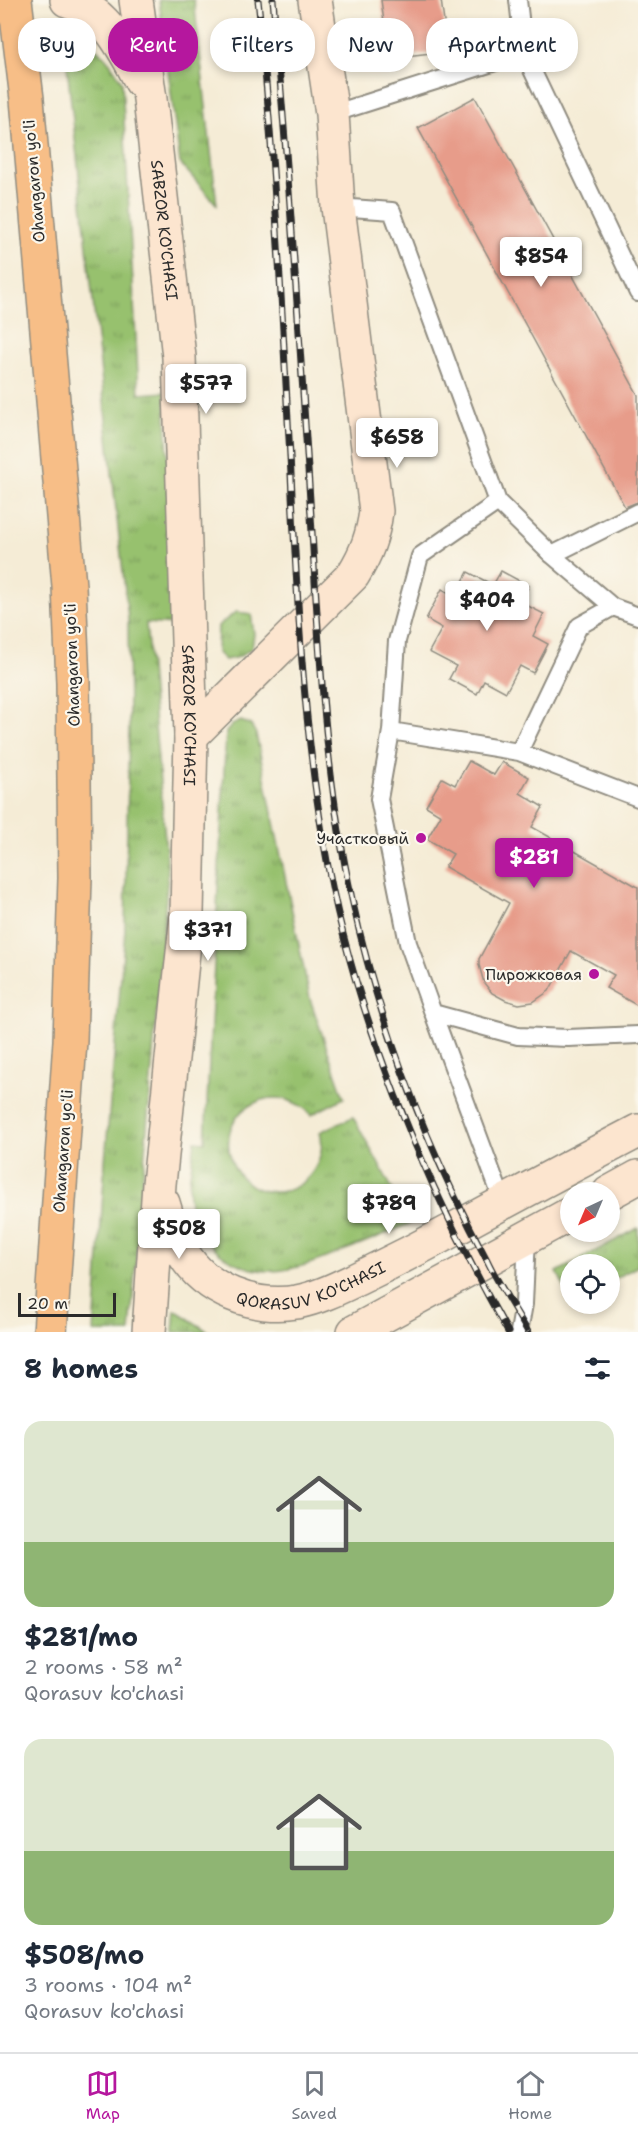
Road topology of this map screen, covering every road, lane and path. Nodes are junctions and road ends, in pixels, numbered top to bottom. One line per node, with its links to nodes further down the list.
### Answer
1 (15, 0): 6 (highway); 32 (highway, Ohangaron yoʻli)
2 (67, 0): 10 (main road)
3 (136, 0): 10 (main road, SABZOR KO'CHASI)
4 (315, 0): 11 (main road)
5 (518, 0): 7 (lane)
6 (0, 5)
7 (520, 18)
8 (464, 72): 11 (lane)
9 (533, 72): 13 (lane)
10 (150, 99): 20 (main road, SABZOR KO'CHASI)
11 (332, 114): 12 (main road)
12 (338, 207): 14 (lane); 20 (main road)
13 (638, 293)
14 (498, 502): 16 (lane); 19 (lane)
15 (638, 512): 16 (lane)
16 (552, 555): 17 (lane)
17 (613, 607): 18 (lane); 21 (lane)
18 (638, 616)
19 (391, 730): 21 (lane); 23 (lane)
20 (191, 736): 27 (main road, SABZOR KO'CHASI)
21 (519, 752): 22 (lane)
22 (638, 798)
23 (433, 1012): 24 (lane); 29 (lane)
24 (638, 1035)
25 (638, 1131): 29 (main road, QORASUV KO'CHASI)
26 (638, 1177): 28 (main road)
27 (159, 1184): 29 (main road, QORASUV KO'CHASI); 33 (main road, SABZOR KO'CHASI)
28 (620, 1187)
29 (503, 1203)
30 (560, 1219): 31 (main road)
31 (527, 1237): 34 (main road); 35 (lane)
32 (50, 1332)
33 (149, 1332)
34 (354, 1332)
35 (519, 1332)

